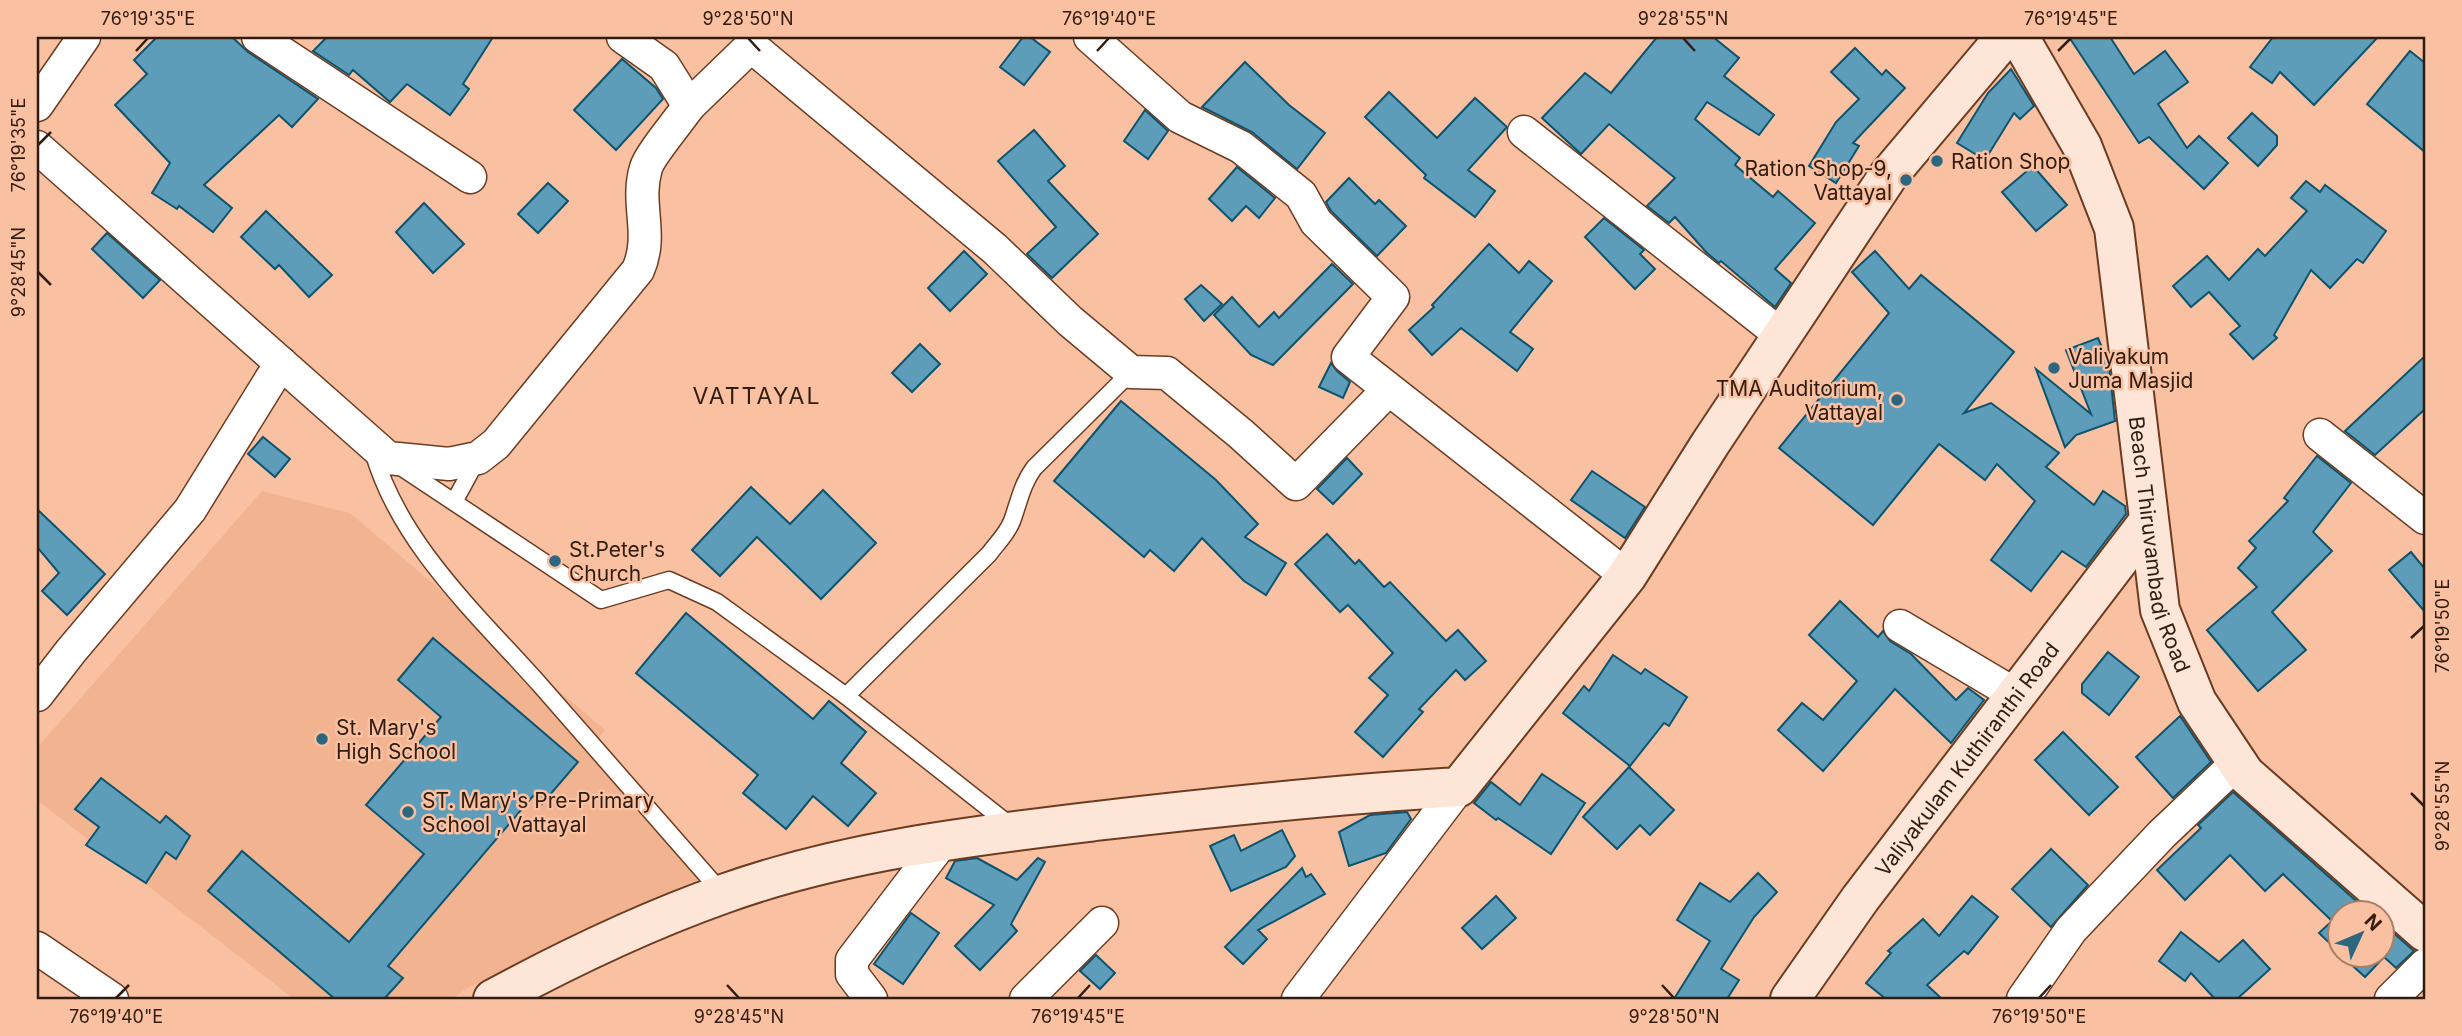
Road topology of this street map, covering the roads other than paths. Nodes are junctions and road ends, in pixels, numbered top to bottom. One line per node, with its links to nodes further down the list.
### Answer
1 (84, 37): 7 (street)
2 (258, 37): 11 (street)
3 (623, 37): 8 (street)
4 (1090, 37): 15 (street)
5 (2005, 37): 12 (street)
6 (2019, 37): 21 (street, Beach Thiruvambadi Road)
7 (37, 105)
8 (689, 106): 14 (street); 18 (street)
9 (1524, 132): 12 (street)
10 (37, 147): 13 (street)
11 (470, 177)
12 (1782, 335): 22 (street)
13 (281, 363): 17 (street); 24 (street)
14 (1131, 372): 15 (street); 26 (lane)
15 (1388, 390): 22 (street)
16 (2320, 435): 20 (street)
17 (379, 450): 18 (street); 19 (lane); 31 (lane)
18 (478, 458): 19 (lane)
19 (454, 502): 26 (lane)
20 (2425, 518)
21 (2148, 522): 25 (street, Valiyakulam Kuthiranthi Road); 27 (street, Beach Thiruvambadi Road)
22 (1627, 576): 28 (street)
23 (1900, 626): 25 (street)
24 (37, 695)
25 (2017, 695): 41 (street, Valiyakulam Kuthiranthi Road)
26 (846, 696): 29 (lane)
27 (2237, 763): 33 (street, Beach Thiruvambadi Road); 42 (street)
28 (1459, 788): 29 (street); 40 (street)
29 (1017, 831): 30 (street)
30 (942, 842): 31 (street); 38 (street)
31 (723, 894): 37 (street)
32 (1102, 923): 39 (street)
33 (2425, 932)
34 (37, 948): 36 (street)
35 (2425, 965): 43 (street)
36 (111, 999)
37 (493, 999)
38 (871, 999)
39 (1027, 999)
40 (1298, 999)
41 (1790, 999)
42 (2023, 999)
43 (2391, 999)

